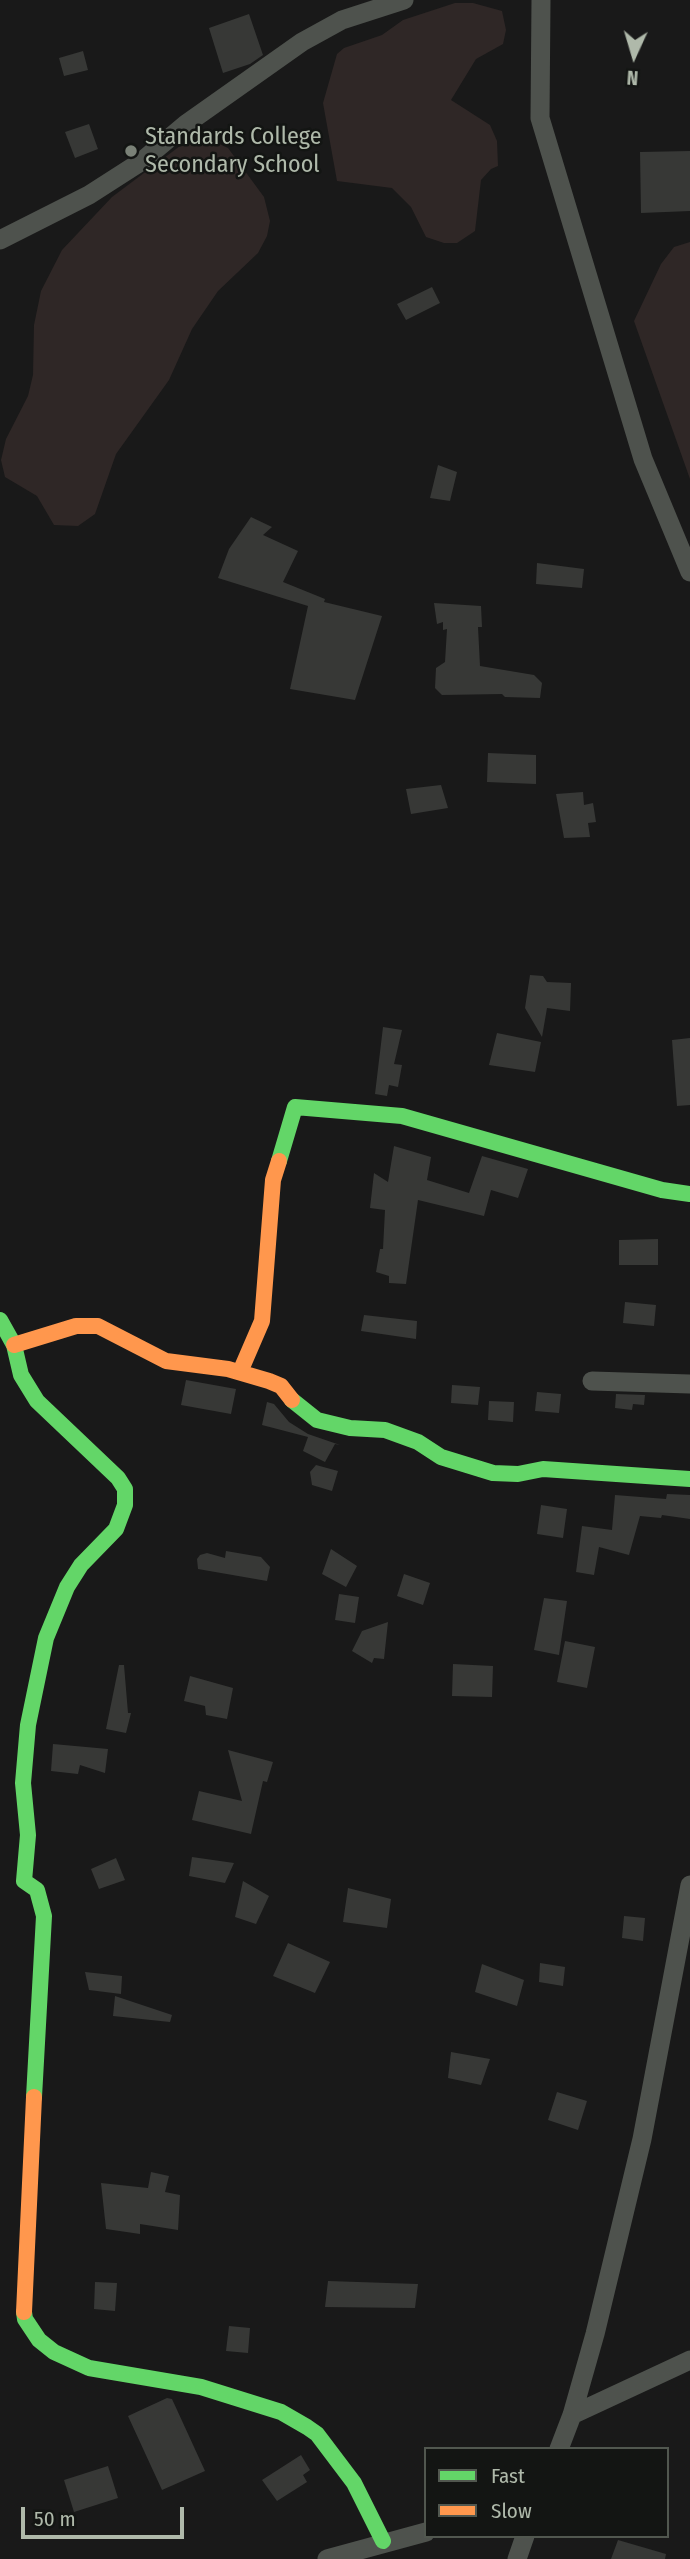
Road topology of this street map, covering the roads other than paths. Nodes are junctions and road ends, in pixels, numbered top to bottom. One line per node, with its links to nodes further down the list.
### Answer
1 (404, 0): 3 (street)
2 (541, 0): 4 (street)
3 (0, 240)
4 (690, 572)
5 (690, 1194): 8 (street)
6 (0, 1320): 7 (street)
7 (15, 1345): 8 (street); 18 (street)
8 (240, 1372): 11 (street)
9 (592, 1381): 10 (street)
10 (690, 1384)
11 (690, 1479)
12 (690, 1885): 14 (street)
13 (690, 2360): 14 (street)
14 (572, 2415): 15 (street)
15 (560, 2447)
16 (424, 2532): 18 (street)
17 (524, 2538): 20 (street)
18 (383, 2541): 19 (street)
19 (327, 2559)
20 (517, 2559)

